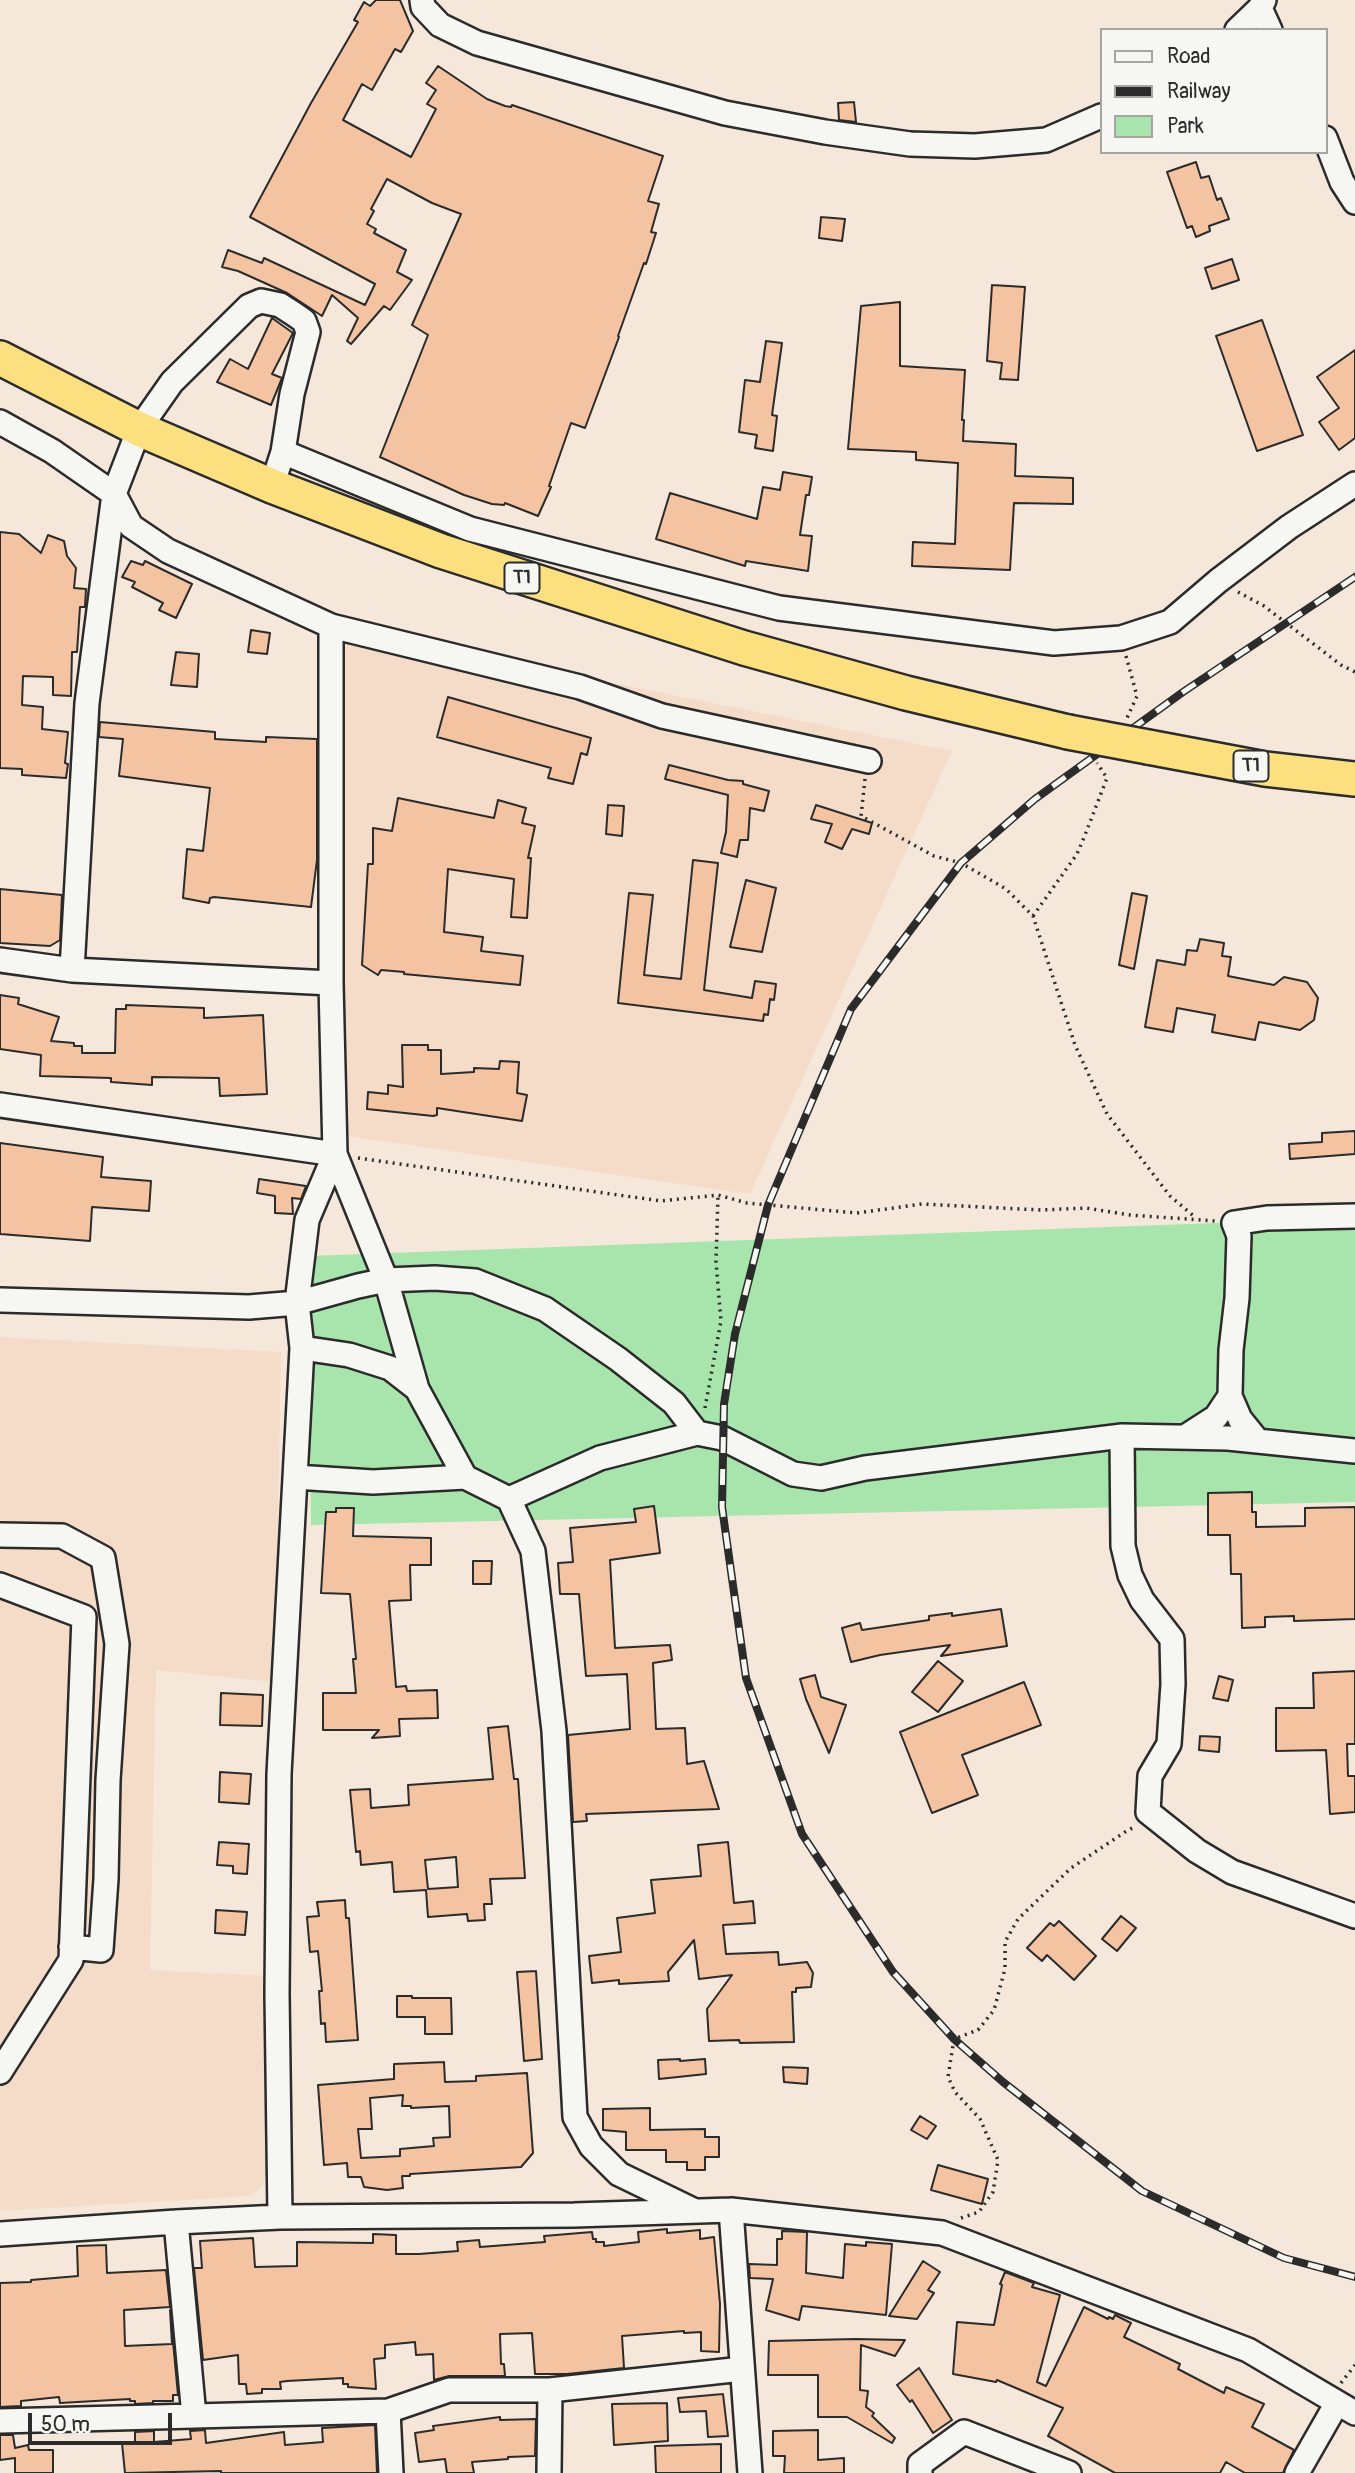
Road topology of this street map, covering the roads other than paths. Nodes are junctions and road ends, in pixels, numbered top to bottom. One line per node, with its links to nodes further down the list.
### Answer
1 (422, 0): 5 (street)
2 (1262, 4): 3 (street); 4 (street)
3 (1239, 28)
4 (1269, 28)
5 (1100, 116)
6 (1327, 143): 7 (street)
7 (1355, 202)
8 (0, 358): 10 (highway, T1)
9 (0, 422): 14 (street)
10 (139, 429): 11 (street); 13 (highway, T1); 14 (street)
11 (283, 452): 12 (street); 13 (street)
12 (1355, 484)
13 (272, 486): 17 (highway, T1, bridge)
14 (114, 494): 15 (street); 19 (street)
15 (331, 626): 16 (street); 20 (street)
16 (869, 761)
17 (1355, 779)
18 (0, 960): 19 (street)
19 (72, 970): 20 (street)
20 (331, 983): 22 (street)
21 (0, 1105): 22 (street)
22 (335, 1154): 24 (street); 26 (street)
23 (1355, 1216): 29 (street)
24 (386, 1280): 26 (street); 28 (street); 30 (street)
25 (0, 1300): 26 (street)
26 (297, 1303): 27 (street)
27 (302, 1348): 28 (street); 35 (street)
28 (417, 1389): 36 (street)
29 (1230, 1396): 32 (street); 33 (street)
30 (697, 1433): 31 (street); 37 (street)
31 (1122, 1436): 32 (street); 40 (street)
32 (1185, 1437): 33 (street)
33 (1257, 1440): 34 (street)
34 (1355, 1451)
35 (295, 1477): 36 (street); 45 (street)
36 (465, 1477): 37 (street)
37 (509, 1499): 44 (street)
38 (0, 1535): 41 (street)
39 (0, 1585): 41 (street)
40 (1355, 1916)
41 (71, 1947): 42 (street)
42 (0, 2072)
43 (731, 2210): 44 (street); 48 (street); 50 (street)
44 (695, 2211): 45 (street)
45 (280, 2217): 46 (street)
46 (176, 2222): 47 (street); 52 (street)
47 (0, 2234)
48 (742, 2369): 49 (street); 56 (street)
49 (550, 2390): 51 (street); 55 (street)
50 (1346, 2408): 59 (street)
51 (388, 2411): 52 (street); 54 (street)
52 (194, 2416): 53 (street)
53 (0, 2421)
54 (391, 2473)
55 (549, 2473)
56 (750, 2473)
57 (920, 2473): 58 (street)
58 (1069, 2473)
59 (1297, 2473)

